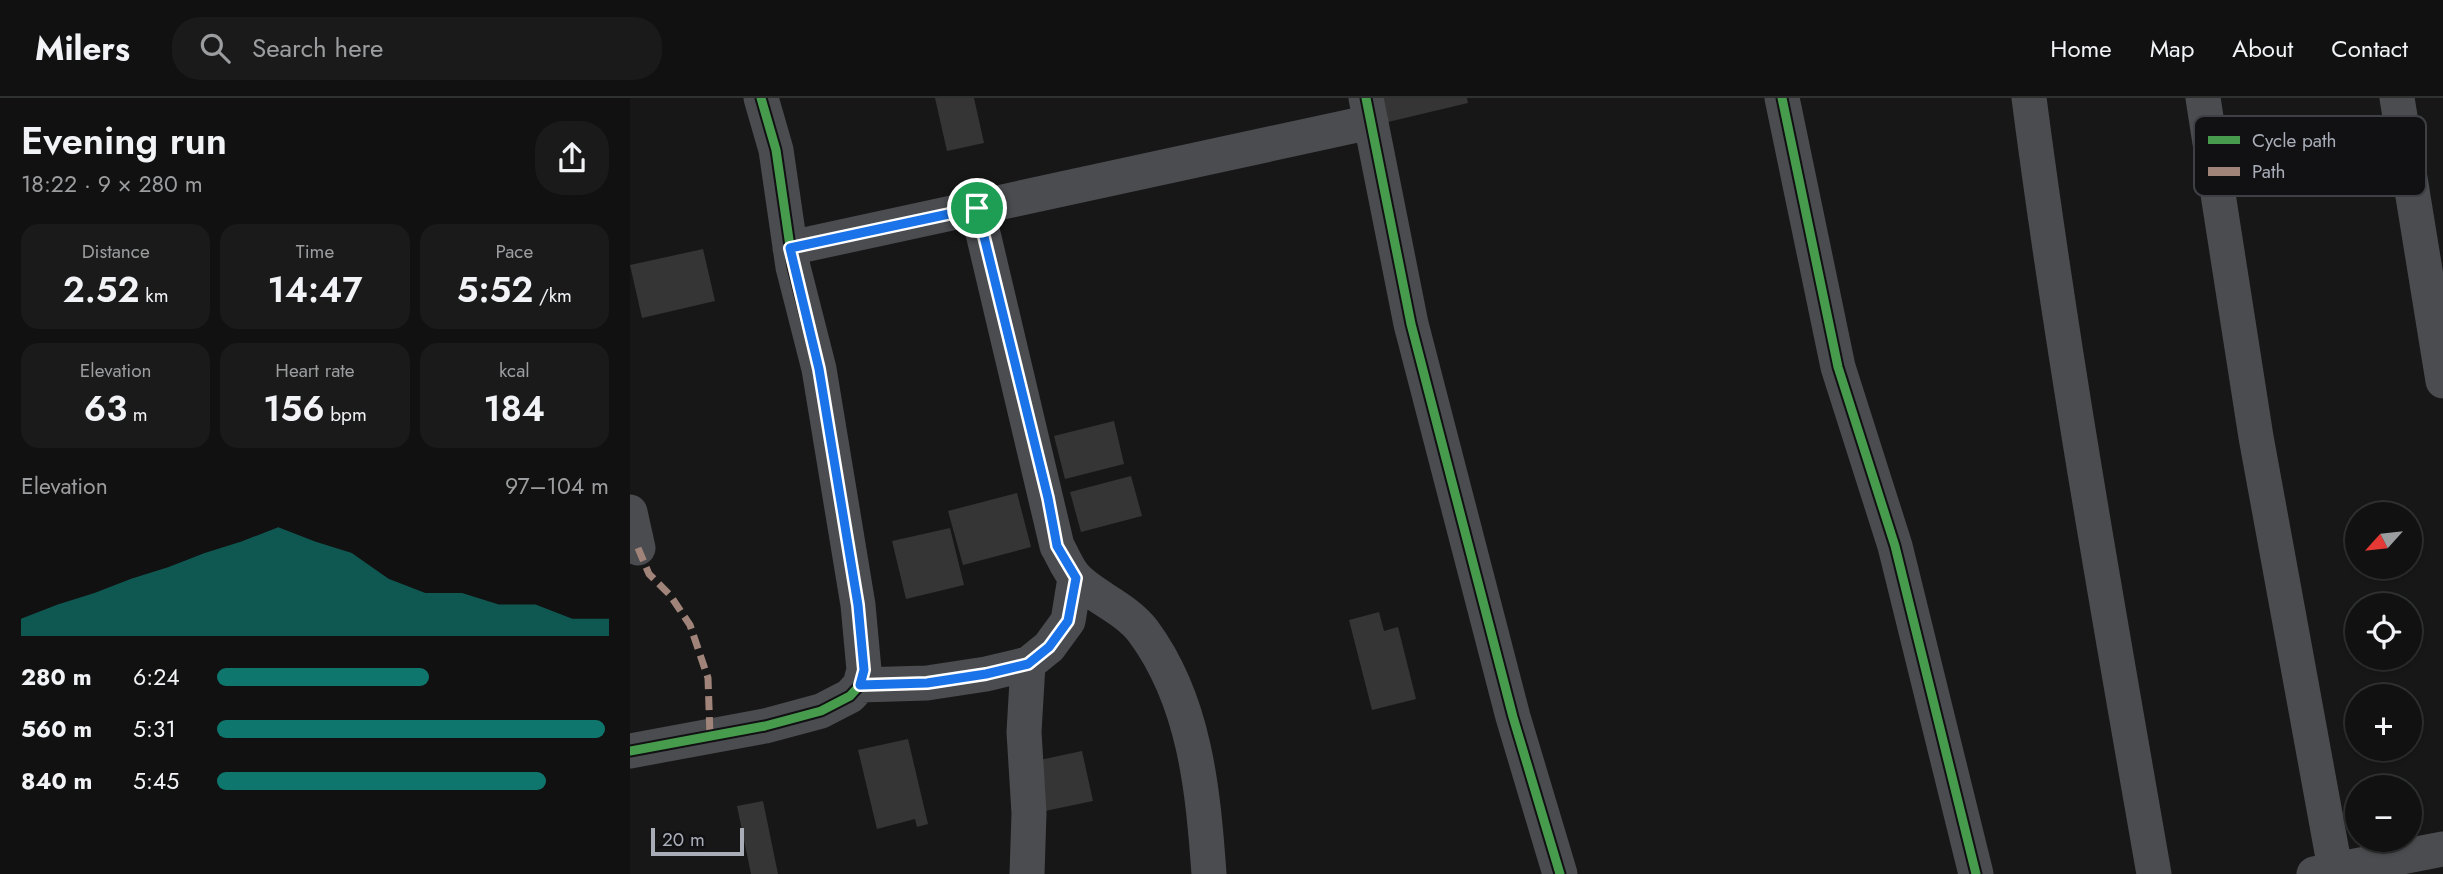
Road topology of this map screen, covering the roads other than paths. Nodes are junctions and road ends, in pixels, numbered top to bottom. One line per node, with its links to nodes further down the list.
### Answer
1 (761, 98): 12 (street)
2 (1782, 98): 25 (street)
3 (2029, 98): 26 (street)
4 (2203, 98): 7 (street)
5 (2398, 98): 8 (street)
6 (1368, 110): 11 (street); 24 (street)
7 (2206, 116)
8 (2401, 116)
9 (2218, 196): 21 (street)
10 (2414, 196): 13 (street)
11 (977, 208): 12 (street); 16 (street)
12 (790, 248): 18 (street)
13 (2443, 381)
14 (630, 512): 15 (street)
15 (638, 548)
16 (1076, 578): 17 (street); 23 (street)
17 (1028, 664): 18 (street); 22 (street)
18 (860, 685): 19 (street)
19 (630, 751)
20 (2443, 849): 21 (street)
21 (2328, 873)
22 (1027, 874)
23 (1209, 874)
24 (1560, 874)
25 (1976, 874)
26 (2154, 874)

